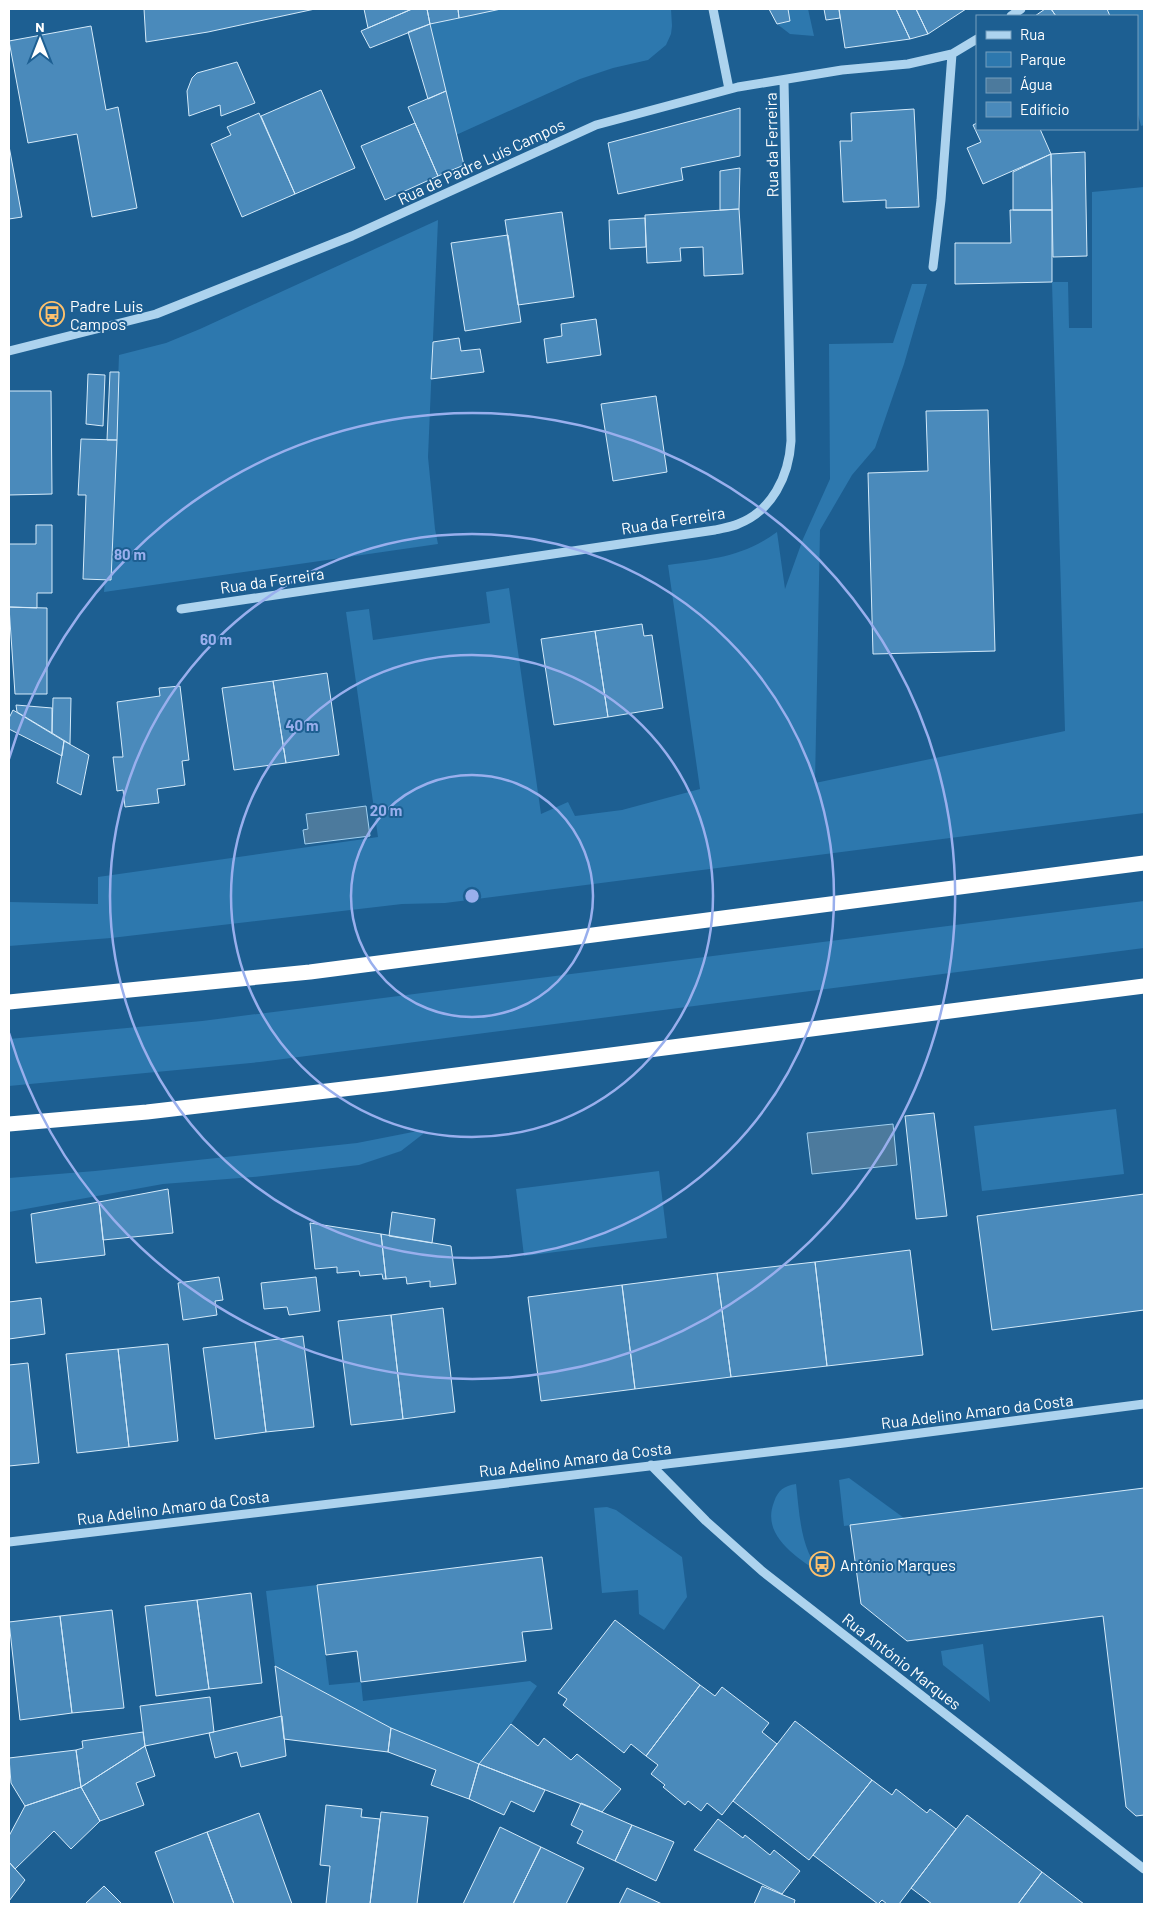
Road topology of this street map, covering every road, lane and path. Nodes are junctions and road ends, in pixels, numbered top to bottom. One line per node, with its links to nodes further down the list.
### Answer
1 (713, 9): 5 (street)
2 (976, 40): 3 (street, Rua de Padre Luís Campos)
3 (952, 54): 4 (street, Rua de Padre Luís Campos); 6 (street)
4 (784, 80): 5 (street, Rua de Padre Luís Campos); 8 (street, Rua da Ferreira)
5 (729, 89): 7 (street, Rua de Padre Luís Campos)
6 (933, 268)
7 (9, 351)
8 (181, 608)
9 (1144, 863): 11 (highway)
10 (1144, 986): 12 (highway)
11 (9, 1002)
12 (9, 1124)
13 (1144, 1404): 14 (street, Rua Adelino Amaro da Costa)
14 (651, 1465): 15 (street, Rua Adelino Amaro da Costa); 16 (street, Rua António Marques)
15 (9, 1542)
16 (1144, 1869)

